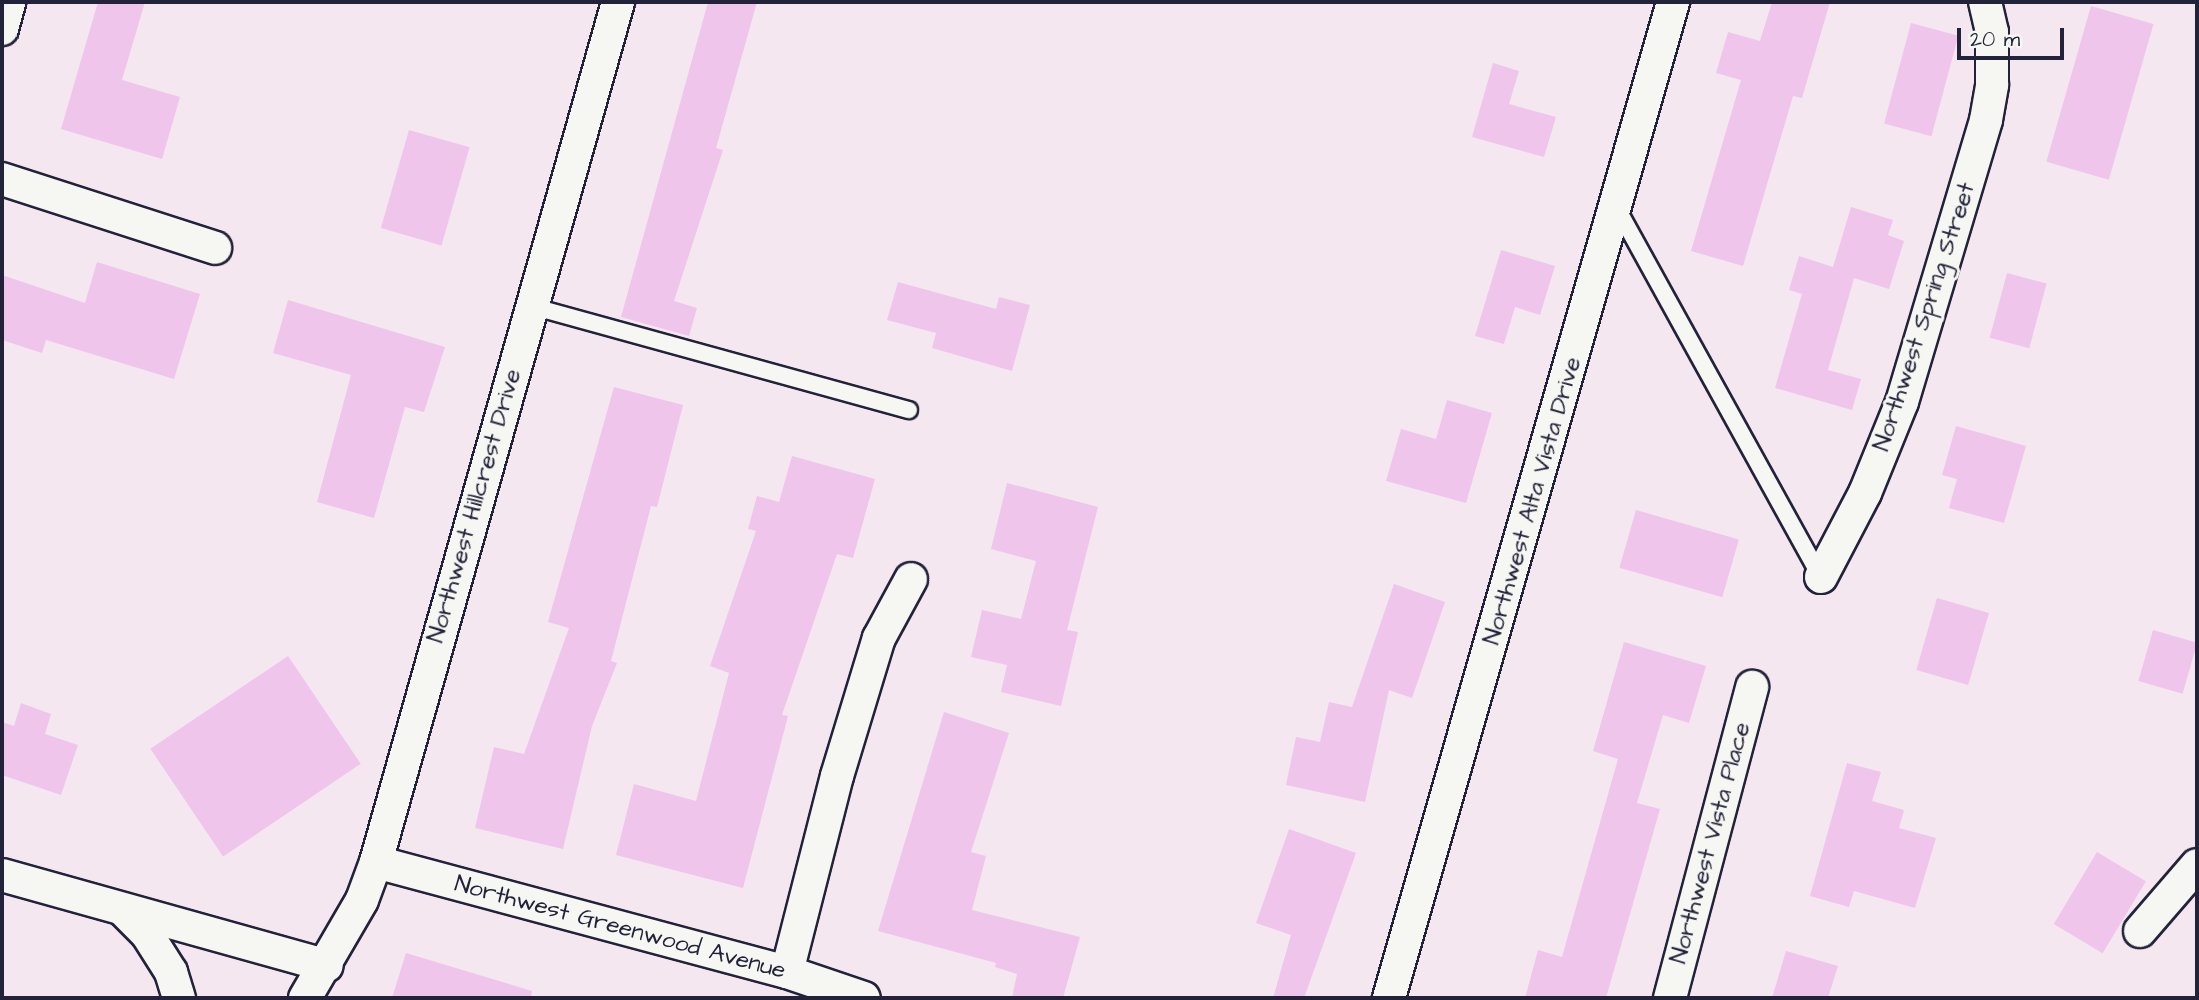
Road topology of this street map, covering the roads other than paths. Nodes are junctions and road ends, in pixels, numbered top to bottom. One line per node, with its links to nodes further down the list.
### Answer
1 (9, 2): 5 (street)
2 (618, 2): 9 (street, Northwest Hillcrest Drive)
3 (1673, 2): 7 (street, Northwest Alta Vista Drive)
4 (1985, 2): 11 (street, Northwest Spring Street)
5 (2, 29)
6 (2, 179): 8 (street)
7 (1616, 208): 11 (lane, Northwest Spring Street); 24 (street, Northwest Alta Vista Drive)
8 (215, 248)
9 (531, 306): 10 (lane); 14 (street, Northwest Hillcrest Drive)
10 (909, 410)
11 (1821, 577)
12 (911, 579): 20 (street)
13 (1752, 687): 25 (street, Northwest Vista Place)
14 (376, 862): 19 (street, Northwest Hillcrest Drive); 20 (street, Northwest Greenwood Avenue)
15 (2197, 865): 18 (street)
16 (2, 875): 17 (street)
17 (125, 912): 19 (street); 21 (street)
18 (2140, 931)
19 (327, 966): 22 (street, Northwest Hillcrest Drive)
20 (787, 972): 23 (street, Northwest Greenwood Avenue)
21 (179, 998)
22 (305, 998)
23 (864, 998)
24 (1389, 998)
25 (1670, 998)

